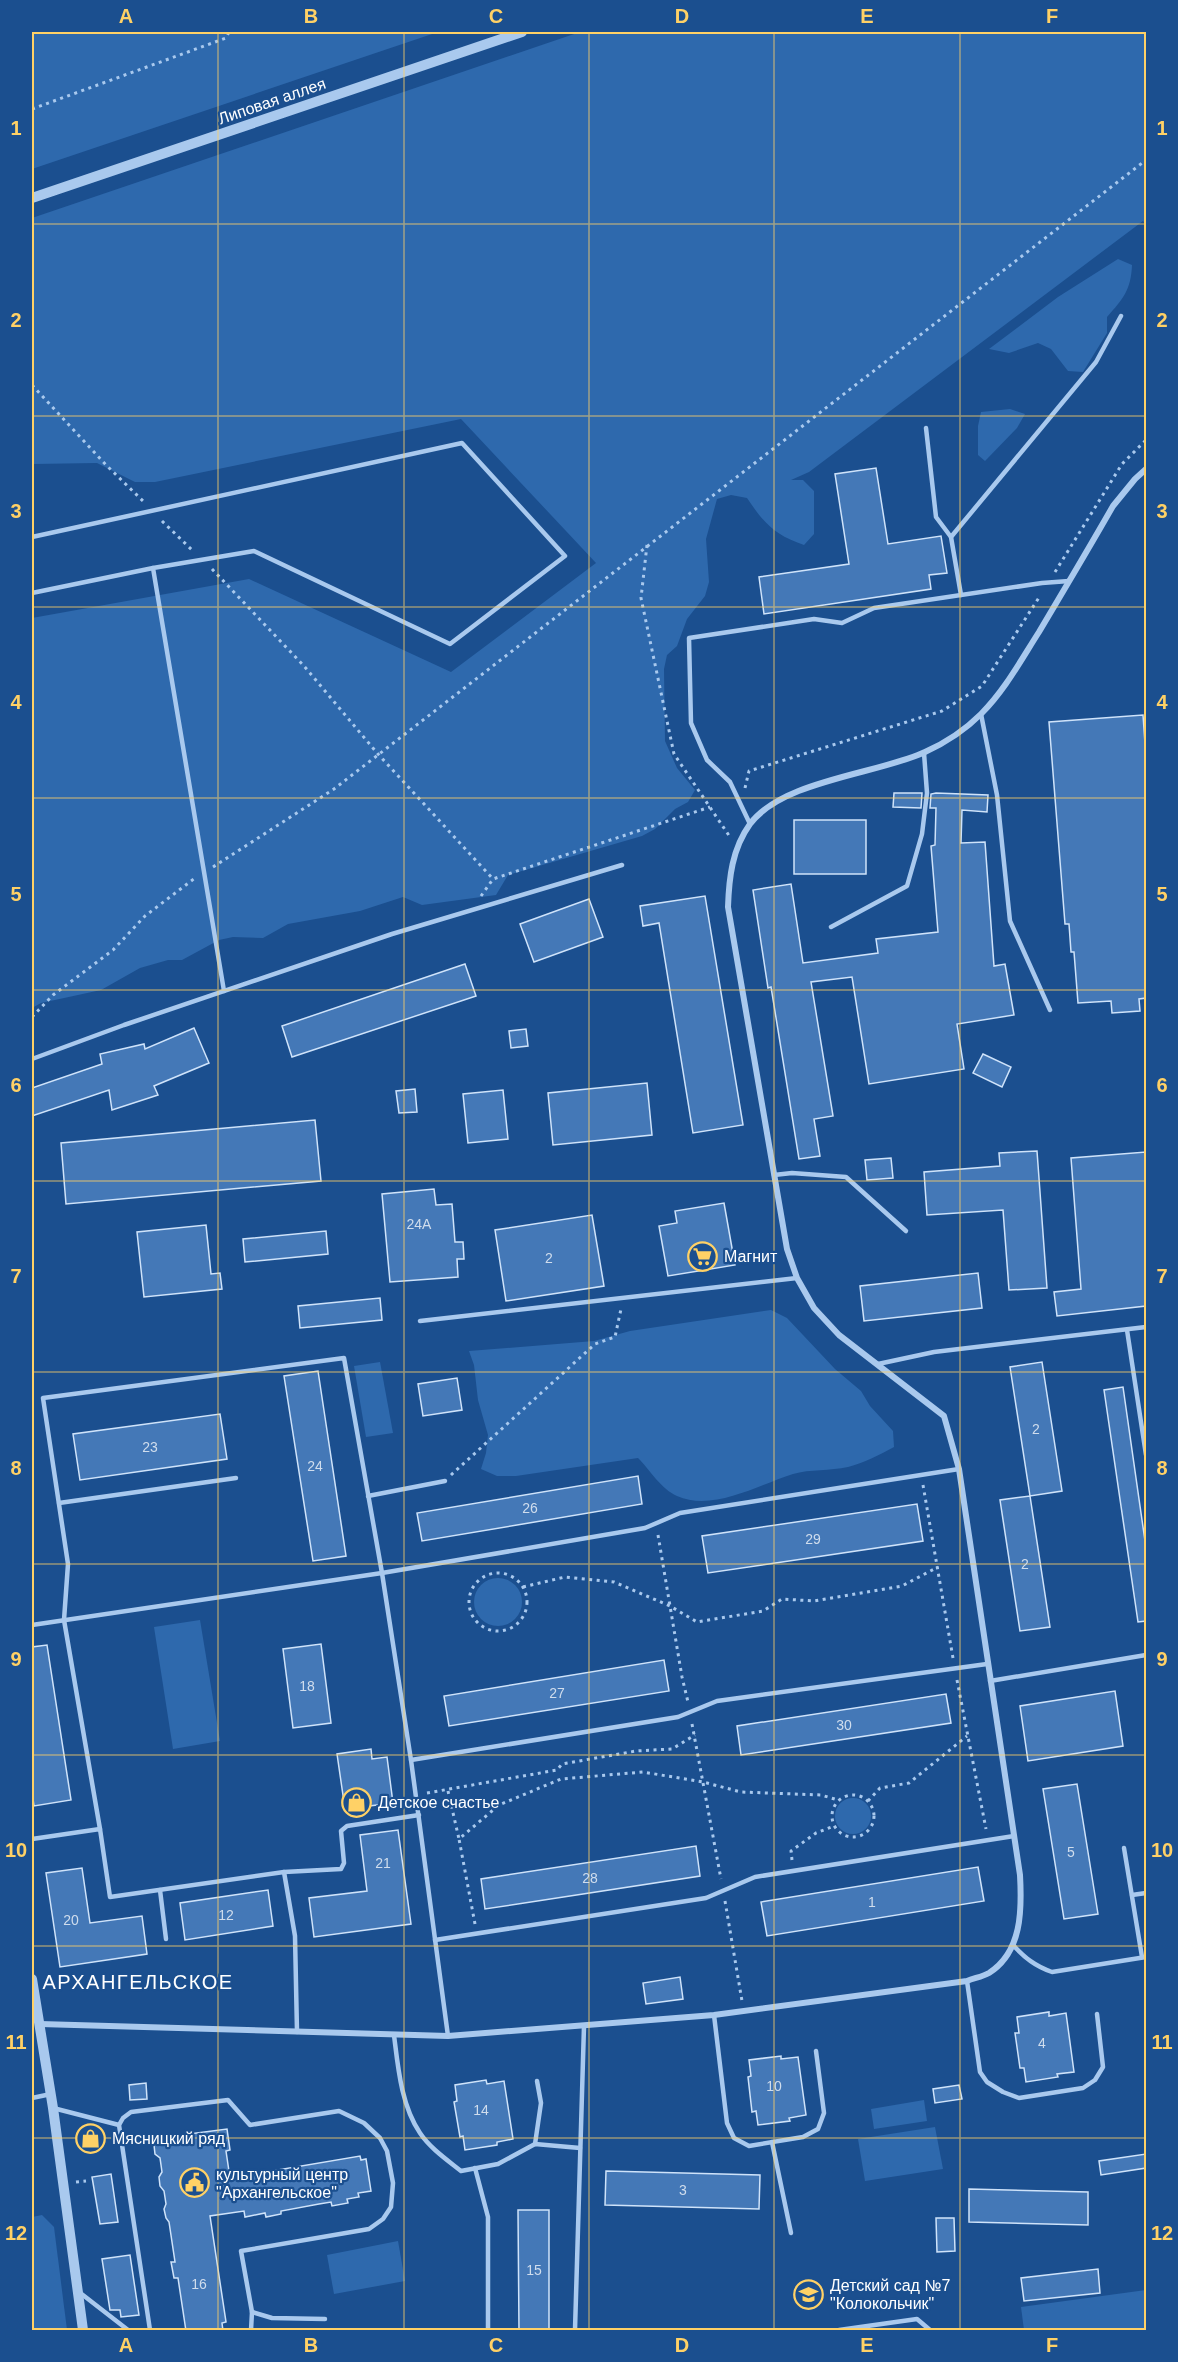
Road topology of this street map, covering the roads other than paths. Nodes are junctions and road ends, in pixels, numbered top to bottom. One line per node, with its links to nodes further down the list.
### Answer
1 (522, 32): 2 (street, Липовая аллея)
2 (32, 198)
3 (1121, 316): 7 (lane)
4 (926, 428): 7 (lane)
5 (1146, 469): 9 (street)
6 (32, 537): 8 (lane)
7 (951, 537): 11 (lane)
8 (153, 568): 10 (lane); 17 (lane)
9 (1069, 581): 11 (lane); 12 (street)
10 (32, 593)
11 (961, 595): 14 (lane)
12 (981, 714): 13 (street); 18 (lane)
13 (924, 753): 14 (street); 16 (lane)
14 (750, 824): 20 (street)
15 (622, 866): 17 (lane)
16 (831, 927)
17 (224, 991): 19 (lane)
18 (1050, 1010)
19 (32, 1059)
20 (774, 1175): 21 (lane); 22 (street)
21 (906, 1232)
22 (797, 1278): 23 (lane); 26 (street)
23 (420, 1321)
24 (1146, 1327): 25 (lane)
25 (1127, 1330): 26 (lane); 27 (lane)
26 (879, 1364): 28 (street)
27 (1146, 1455)
28 (959, 1468): 33 (lane); 37 (street)
29 (236, 1478): 32 (lane)
30 (445, 1481): 31 (lane)
31 (368, 1496): 32 (lane); 33 (lane)
32 (59, 1503): 34 (lane)
33 (382, 1573): 34 (lane); 39 (lane)
34 (64, 1620): 35 (lane); 41 (lane)
35 (32, 1625)
36 (1146, 1655): 38 (lane)
37 (987, 1664): 38 (street); 39 (lane)
38 (990, 1681): 42 (street)
39 (411, 1760): 40 (lane)
40 (419, 1815): 45 (lane); 50 (lane)
41 (100, 1829): 43 (lane); 46 (lane)
42 (1014, 1836): 50 (lane); 51 (street)
43 (32, 1839)
44 (1124, 1848): 48 (lane)
45 (284, 1872): 46 (lane); 59 (lane)
46 (160, 1890): 49 (lane)
47 (1146, 1893): 48 (lane)
48 (1132, 1895): 52 (lane)
49 (166, 1939)
50 (435, 1941): 61 (lane)
51 (1013, 1945): 52 (lane); 54 (street)
52 (1144, 1957)
53 (32, 1979): 57 (street)
54 (967, 1981): 55 (lane); 56 (street)
55 (1097, 2014)
56 (714, 2015): 58 (street); 68 (lane)
57 (40, 2024): 59 (street); 64 (street)
58 (584, 2026): 61 (street); 70 (lane)
59 (297, 2032): 60 (street)
60 (394, 2034): 61 (street); 71 (lane)
61 (448, 2036)
62 (816, 2050): 68 (lane)
63 (537, 2081): 69 (lane)
64 (51, 2094): 65 (lane); 66 (street)
65 (32, 2098)
66 (53, 2108): 67 (lane); 73 (street)
67 (119, 2125): 74 (lane); 79 (lane)
68 (772, 2142): 72 (lane)
69 (535, 2144): 70 (lane); 71 (lane)
70 (580, 2148): 81 (lane)
71 (475, 2168): 76 (lane)
72 (791, 2233)
73 (77, 2290): 77 (street); 78 (lane)
74 (252, 2312): 75 (lane); 80 (lane)
75 (325, 2319)
76 (488, 2328)
77 (82, 2331)
78 (128, 2331)
79 (150, 2331)
80 (251, 2331)
81 (574, 2331)
82 (839, 2331): 83 (lane)
83 (930, 2331)

